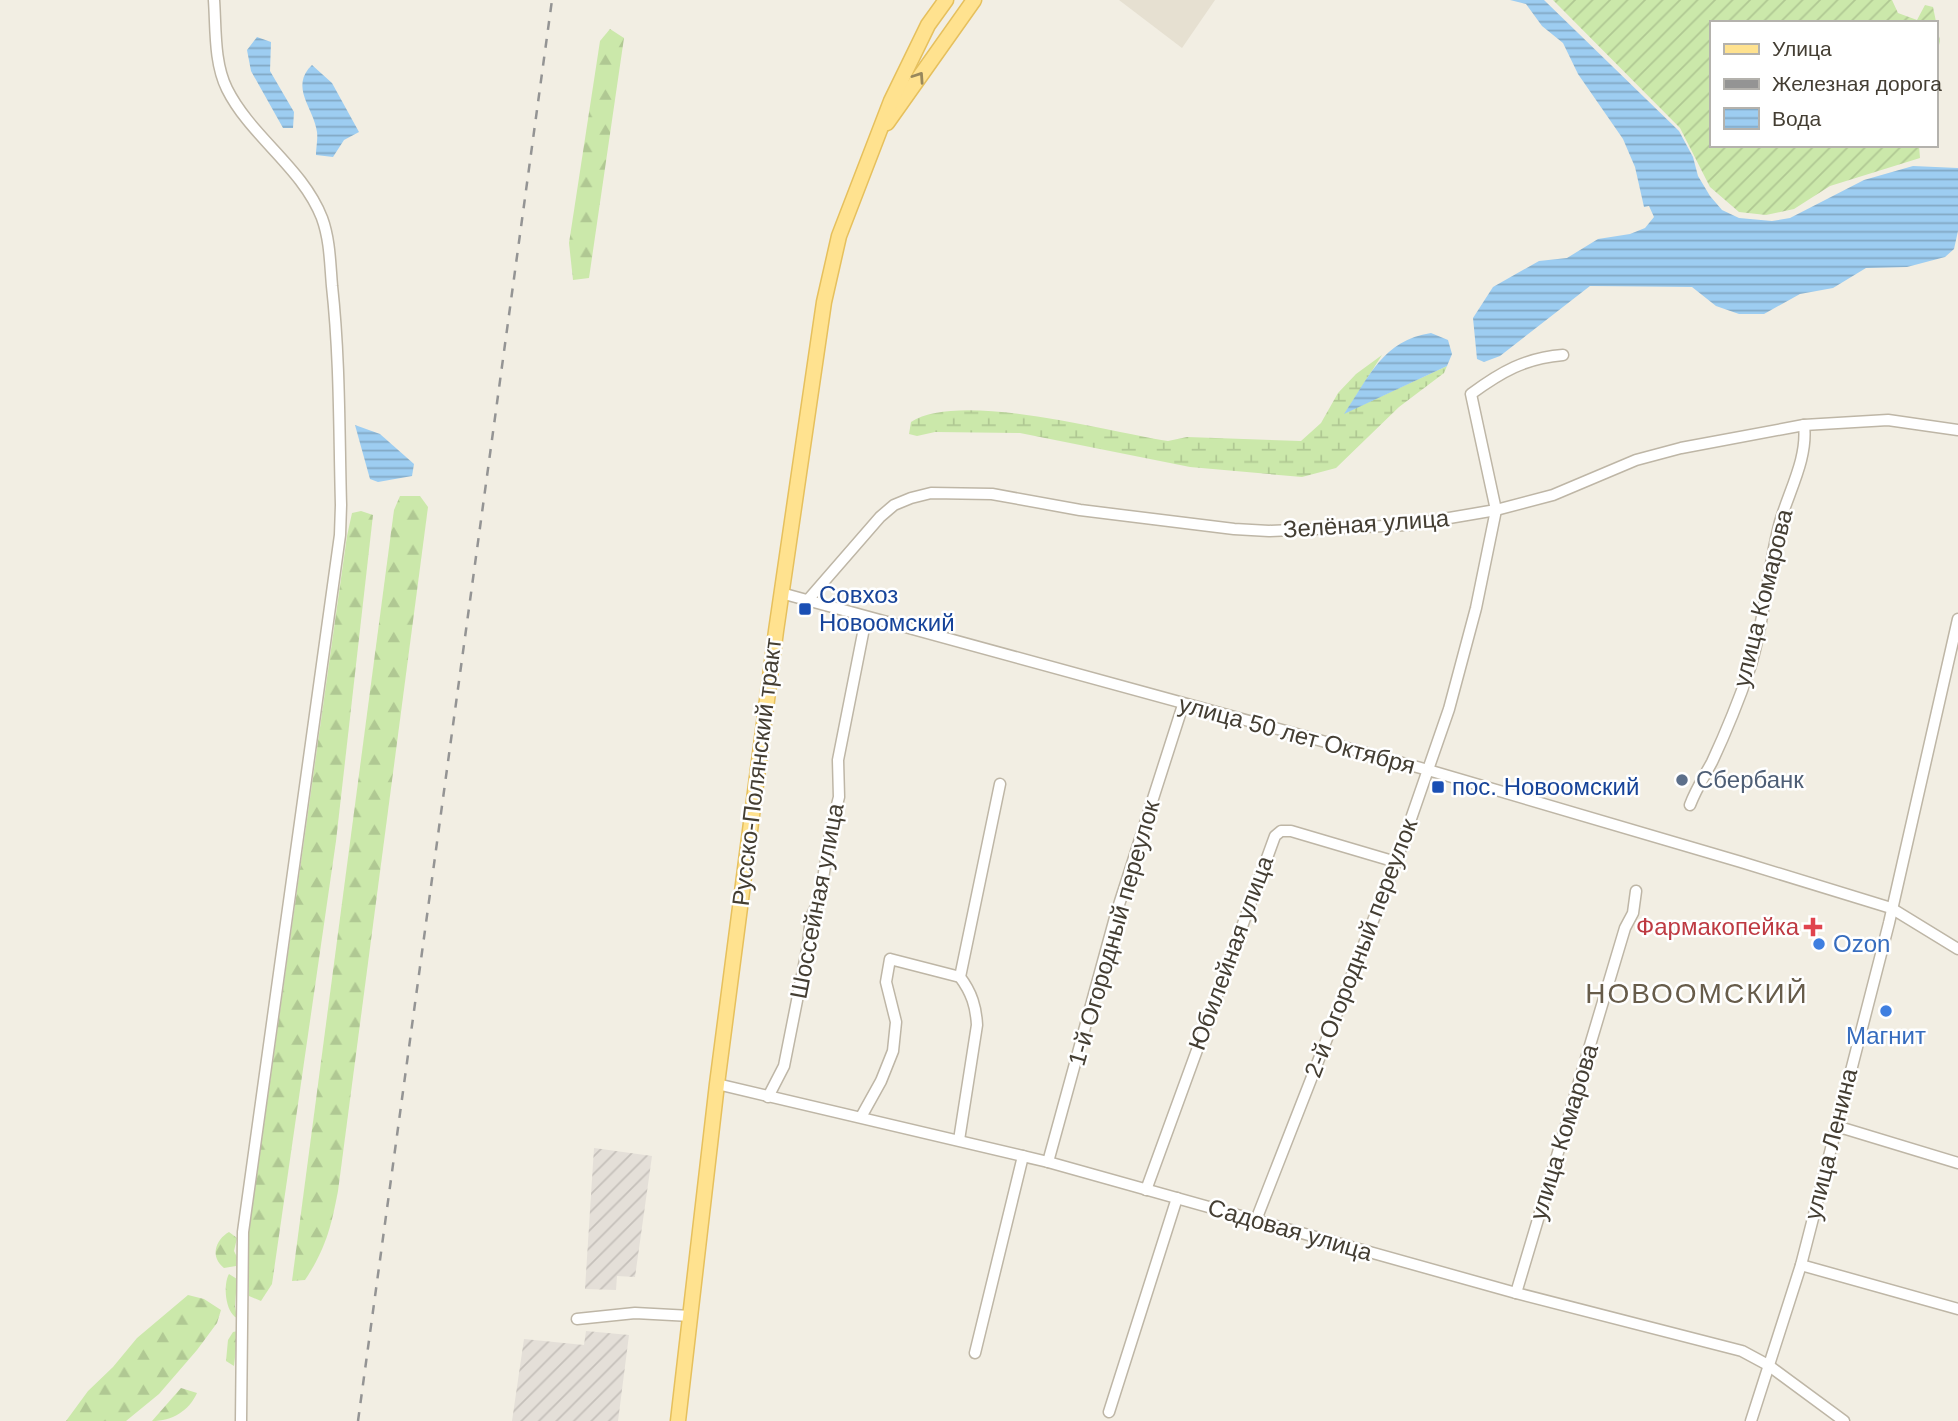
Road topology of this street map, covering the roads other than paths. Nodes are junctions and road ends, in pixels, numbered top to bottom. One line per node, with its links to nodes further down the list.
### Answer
1 (214, 0): 43 (street)
2 (937, 0): 5 (main road)
3 (946, 0): 5 (main road, Русско-Полянский тракт)
4 (974, 0): 6 (main road, Русско-Полянский тракт, one-way to 4)
5 (928, 25): 6 (main road, Русско-Полянский тракт)
6 (880, 133): 11 (main road, Русско-Полянский тракт)
7 (1563, 355): 10 (street)
8 (1804, 425): 9 (street, Зелёная улица); 10 (street, Зелёная улица); 18 (street, улица Комарова)
9 (1958, 430)
10 (1496, 510): 12 (street, Зелёная улица); 16 (street, 2-й Огородный переулок)
11 (781, 593): 12 (street, улица 50 лет Октября); 24 (main road, Русско-Полянский тракт)
12 (807, 601): 13 (street, улица 50 лет Октября)
13 (866, 618): 15 (street, улица 50 лет Октября); 25 (street, Шоссейная улица)
14 (1958, 620): 21 (street, улица Ленина)
15 (1183, 705): 16 (street, улица 50 лет Октября); 30 (street, 1-й Огородный переулок)
16 (1428, 770): 19 (street, 2-й Огородный переулок); 21 (street, улица 50 лет Октября)
17 (1000, 784): 23 (street)
18 (1690, 805)
19 (1395, 862): 32 (street, Юбилейная улица); 34 (street, 2-й Огородный переулок)
20 (1636, 891): 36 (street, улица Комарова)
21 (1891, 908): 22 (street, улица 50 лет Октября); 27 (street, улица Ленина)
22 (1958, 949)
23 (960, 977): 26 (street); 28 (street)
24 (717, 1084): 25 (street, Садовая улица); 38 (main road, Русско-Полянский тракт)
25 (768, 1097): 26 (street, Садовая улица)
26 (861, 1117): 28 (street, Садовая улица)
27 (1836, 1126): 31 (street); 35 (street, улица Ленина)
28 (959, 1140): 29 (street, Садовая улица)
29 (1023, 1156): 30 (street, Садовая улица); 40 (street)
30 (1048, 1163): 32 (street, Садовая улица)
31 (1958, 1163)
32 (1146, 1190): 33 (street, Садовая улица)
33 (1177, 1198): 34 (street, Садовая улица); 42 (street)
34 (1256, 1220): 36 (street, Садовая улица)
35 (1801, 1265): 37 (street); 41 (street, улица Ленина)
36 (1516, 1293): 41 (street, Садовая улица)
37 (1958, 1309)
38 (691, 1316): 39 (street); 44 (main road, Русско-Полянский тракт)
39 (577, 1318)
40 (975, 1353)
41 (1768, 1365): 45 (street, улица Ленина); 46 (street, Садовая улица)
42 (1109, 1412)
43 (241, 1421)
44 (678, 1421)
45 (1751, 1421)
46 (1844, 1421)

